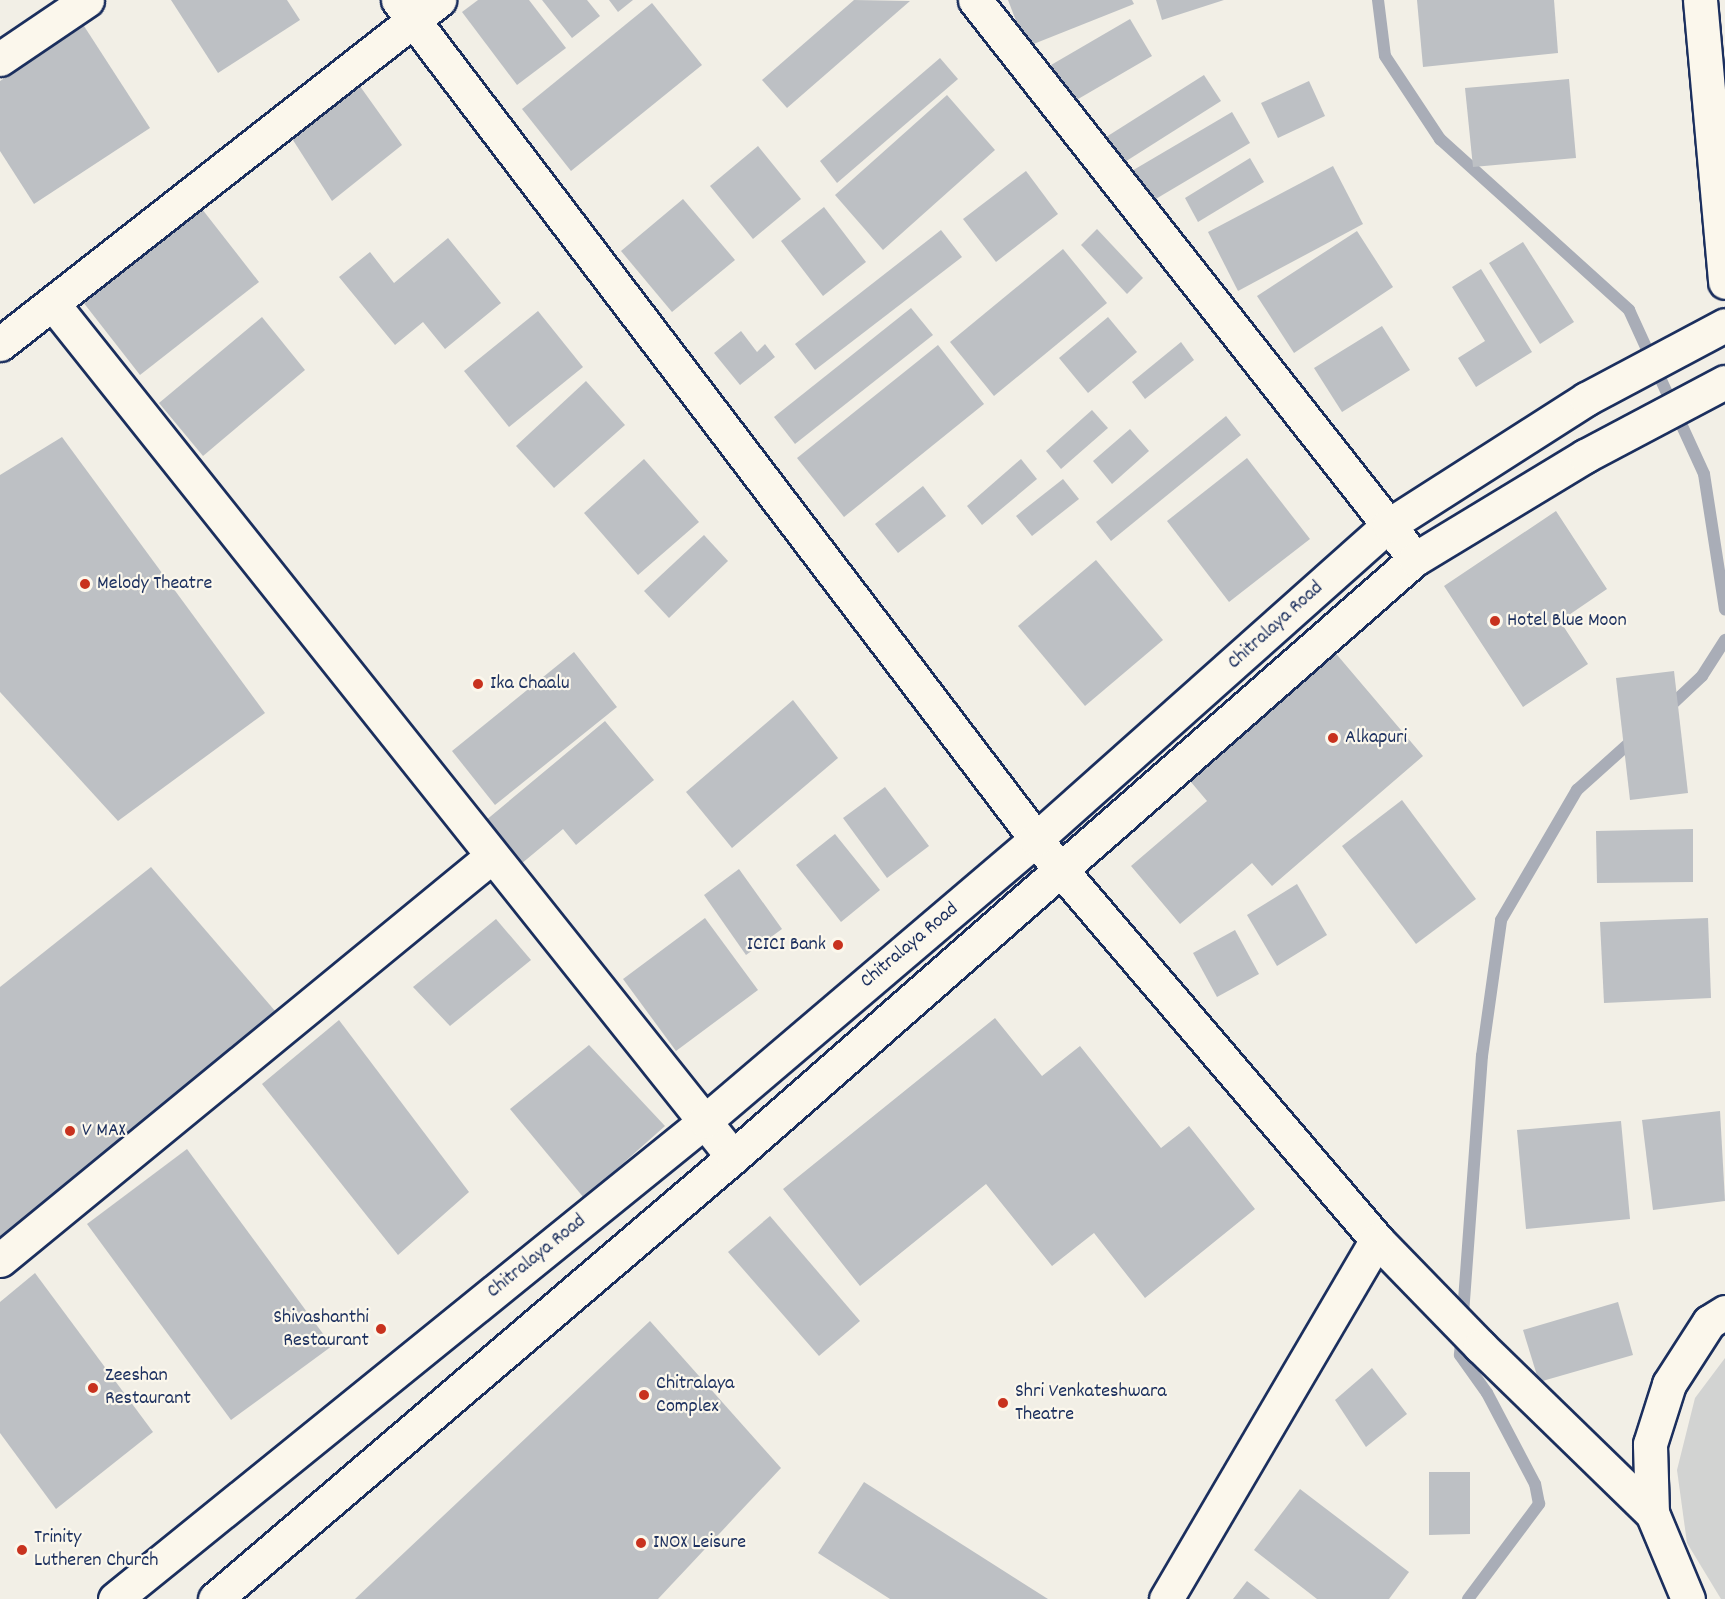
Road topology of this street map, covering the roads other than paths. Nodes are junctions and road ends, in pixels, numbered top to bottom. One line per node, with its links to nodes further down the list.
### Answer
1 (87, 0): 6 (main road)
2 (439, 0): 5 (main road)
3 (975, 0): 12 (main road)
4 (1700, 0): 7 (main road)
5 (405, 10): 8 (main road); 14 (main road)
6 (0, 58)
7 (1725, 282)
8 (54, 304): 10 (main road); 15 (main road)
9 (1725, 325): 12 (main road, Chitralaya Road)
10 (0, 344)
11 (1725, 382): 13 (main road, Chitralaya Road)
12 (1389, 525): 13 (main road); 14 (main road, Chitralaya Road)
13 (1415, 559): 16 (main road, Chitralaya Road)
14 (1036, 839): 16 (main road); 17 (main road, Chitralaya Road)
15 (491, 857): 17 (main road); 20 (main road)
16 (1061, 870): 18 (main road, Chitralaya Road); 19 (main road)
17 (705, 1121): 18 (main road); 23 (main road, Chitralaya Road)
18 (733, 1157): 24 (main road, Chitralaya Road)
19 (1377, 1240): 22 (main road); 25 (main road)
20 (0, 1260)
21 (1725, 1312): 22 (main road)
22 (1652, 1513): 26 (main road)
23 (115, 1599)
24 (214, 1599)
25 (1166, 1599)
26 (1688, 1599)

